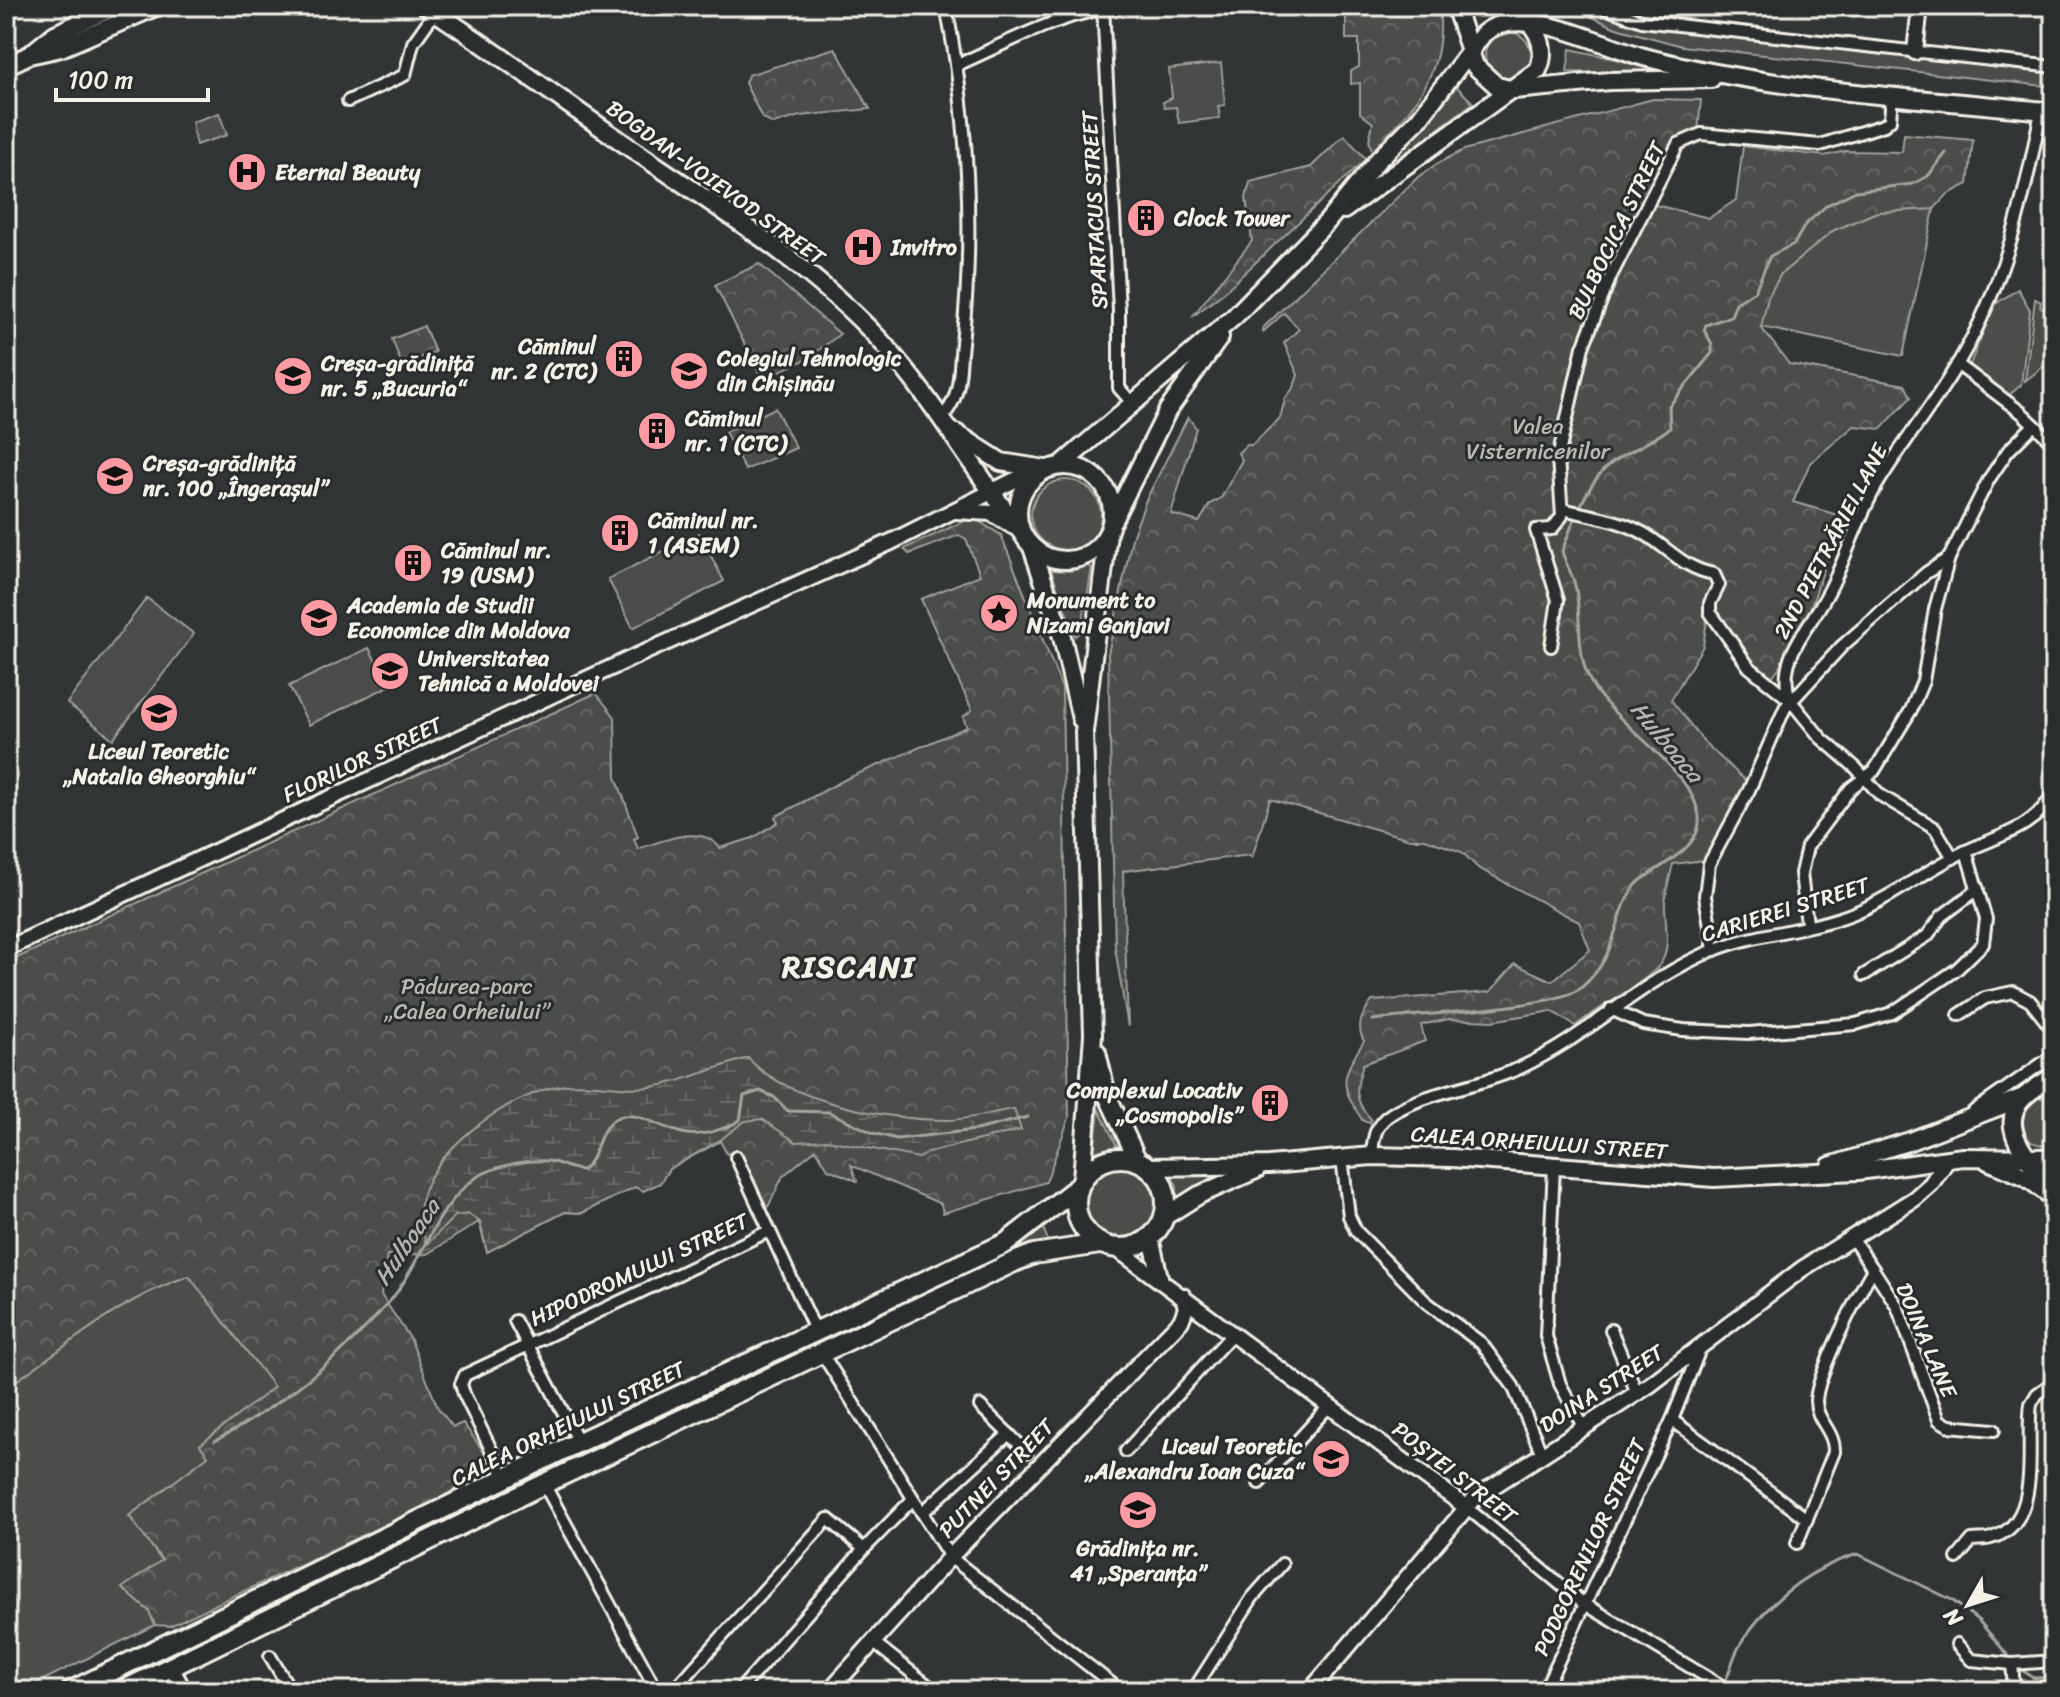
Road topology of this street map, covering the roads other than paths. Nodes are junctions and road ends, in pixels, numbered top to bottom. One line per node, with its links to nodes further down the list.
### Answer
1 (116, 6): 14 (main road)
2 (158, 6): 14 (main road)
3 (946, 6): 15 (street)
4 (1124, 6): 9 (street)
5 (1455, 6): 12 (main road)
6 (1514, 6): 11 (main road)
7 (1599, 6): 13 (street)
8 (1920, 6): 13 (main road)
9 (1103, 7): 15 (street); 26 (street, SPARTACUS STREET)
10 (430, 9): 21 (street); 27 (main road, BOGDAN-VOIEVOD STREET)
11 (1531, 21): 12 (main road); 18 (main road); 19 (main road)
12 (1470, 50): 19 (main road); 23 (main road)
13 (1915, 52): 17 (street)
14 (29, 55): 16 (main road)
15 (957, 65): 27 (street)
16 (6, 66)
17 (2054, 67)
18 (1728, 78): 19 (main road); 20 (main road)
19 (1514, 90): 23 (main road)
20 (1892, 95): 22 (main road); 33 (street, BULBOCICA STREET)
21 (348, 101)
22 (2048, 111): 25 (street, 2ND PIETRĂRIEI LANE)
23 (1327, 222): 24 (main road)
24 (1235, 316): 26 (main road); 35 (main road)
25 (1957, 364): 28 (street); 39 (street, 2ND PIETRĂRIEI LANE)
26 (1134, 405): 30 (main road)
27 (946, 422): 30 (main road, BOGDAN-VOIEVOD STREET); 31 (main road, BOGDAN-VOIEVOD STREET)
28 (2034, 425): 29 (street); 37 (street)
29 (2054, 444)
30 (1052, 467): 32 (main road, FLORILOR STREET); 35 (main road); 36 (main road)
31 (972, 469): 32 (main road, BOGDAN-VOIEVOD STREET); 34 (main road)
32 (990, 492): 34 (main road, FLORILOR STREET); 36 (main road, BOGDAN-VOIEVOD STREET)
33 (1563, 509): 38 (street); 39 (street)
34 (955, 511): 36 (main road); 47 (main road, FLORILOR STREET)
35 (1110, 527): 36 (main road); 40 (main road)
36 (1027, 540): 40 (main road)
37 (1949, 558): 39 (street); 41 (street)
38 (1551, 646)
39 (1790, 700): 41 (street); 48 (street, 2ND PIETRĂRIEI LANE)
40 (1084, 732): 53 (main road)
41 (1865, 778): 44 (street); 46 (street)
42 (2054, 792): 43 (street, CARIEREI STREET)
43 (1966, 851): 44 (street, CARIEREI STREET); 45 (street)
44 (1953, 858): 46 (street, CARIEREI STREET)
45 (1978, 889): 49 (street); 50 (street)
46 (1807, 924): 48 (street, CARIEREI STREET)
47 (6, 949)
48 (1714, 950): 50 (street, CARIEREI STREET)
49 (1864, 975)
50 (1611, 1009): 58 (street, CARIEREI STREET)
51 (1959, 1015): 52 (street)
52 (2054, 1031)
53 (1093, 1035): 65 (main road); 69 (main road)
54 (2054, 1055): 57 (street)
55 (2054, 1075): 56 (main road, CALEA ORHEIULUI STREET)
56 (2039, 1091): 57 (main road, CALEA ORHEIULUI STREET); 61 (main road)
57 (1956, 1125): 68 (main road, CALEA ORHEIULUI STREET)
58 (1372, 1156): 62 (main road, CALEA ORHEIULUI STREET); 67 (main road, CALEA ORHEIULUI STREET)
59 (736, 1157): 72 (street, HIPODROMULUI STREET)
60 (1979, 1157): 61 (main road, CALEA ORHEIULUI STREET); 64 (main road, CALEA ORHEIULUI STREET); 70 (main road)
61 (2028, 1157): 63 (main road, CALEA ORHEIULUI STREET); 70 (main road)
62 (1342, 1158): 66 (main road, CALEA ORHEIULUI STREET); 97 (street)
63 (2054, 1158)
64 (1948, 1159): 68 (main road, CALEA ORHEIULUI STREET); 74 (main road, DOINA STREET)
65 (1143, 1164): 66 (main road, CALEA ORHEIULUI STREET); 69 (highway); 71 (highway)
66 (1269, 1165): 71 (main road, CALEA ORHEIULUI STREET)
67 (1554, 1166): 68 (main road, CALEA ORHEIULUI STREET); 91 (street)
68 (1807, 1173)
69 (1080, 1183): 75 (highway); 81 (highway, CALEA ORHEIULUI STREET)
70 (2054, 1195)
71 (1164, 1217): 73 (highway)
72 (769, 1231): 81 (street, HIPODROMULUI STREET); 83 (street, HIPODROMULUI STREET)
73 (1151, 1238): 75 (highway); 77 (main road)
74 (1852, 1238): 76 (street); 84 (main road, DOINA STREET)
75 (1109, 1246): 77 (main road, POȘTEI STREET); 85 (highway, CALEA ORHEIULUI STREET)
76 (1873, 1269): 92 (street, DOINA LANE); 104 (street)
77 (1160, 1277): 78 (main road, POȘTEI STREET)
78 (1183, 1296): 82 (main road, POȘTEI STREET); 107 (main road, PUTNEI STREET)
79 (515, 1321): 83 (street, HIPODROMULUI STREET)
80 (1611, 1330): 87 (street)
81 (816, 1332): 94 (highway, CALEA ORHEIULUI STREET)
82 (1233, 1333): 88 (main road, POȘTEI STREET); 95 (street)
83 (527, 1344): 94 (street, HIPODROMULUI STREET); 98 (street, HIPODROMULUI STREET)
84 (1700, 1349): 87 (main road, DOINA STREET); 90 (street, PODGORENILOR STREET)
85 (823, 1355): 100 (highway, CALEA ORHEIULUI STREET); 101 (street)
86 (2054, 1382): 108 (street)
87 (1637, 1393): 91 (main road, DOINA STREET)
88 (1330, 1405): 99 (street); 102 (main road, POȘTEI STREET)
89 (980, 1406): 93 (street)
90 (1672, 1420): 104 (street, PODGORENILOR STREET); 112 (street, PODGORENILOR STREET)
91 (1584, 1428): 97 (main road, DOINA STREET)
92 (1994, 1430)
93 (1009, 1434): 96 (street); 103 (street)
94 (579, 1442): 98 (highway, CALEA ORHEIULUI STREET)
95 (1126, 1451)
96 (1027, 1452)
97 (1542, 1454): 102 (main road, DOINA STREET)
98 (505, 1478): 110 (highway, CALEA ORHEIULUI STREET)
99 (1259, 1483)
100 (544, 1484): 111 (highway, CALEA ORHEIULUI STREET); 124 (street)
101 (913, 1499): 103 (street); 106 (street)
102 (1466, 1507): 112 (street, POȘTEI STREET); 131 (main road, DOINA STREET)
103 (922, 1513): 107 (street)
104 (1807, 1519): 105 (street)
105 (1797, 1543)
106 (864, 1549): 125 (street); 126 (street)
107 (950, 1557): 113 (main road, PUTNEI STREET); 129 (street)
108 (1957, 1558)
109 (1282, 1564): 130 (street)
110 (331, 1565): 111 (highway); 120 (highway, CALEA ORHEIULUI STREET)
111 (340, 1583): 118 (highway, CALEA ORHEIULUI STREET)
112 (1583, 1603): 132 (street, PODGORENILOR STREET); 133 (street, POȘTEI STREET)
113 (873, 1642): 127 (main road, PUTNEI STREET); 128 (street)
114 (1957, 1644): 117 (street)
115 (270, 1656): 123 (street)
116 (2054, 1661): 117 (street)
117 (2012, 1664): 119 (street)
118 (171, 1667): 121 (highway, CALEA ORHEIULUI STREET); 122 (main road)
119 (2014, 1687)
120 (71, 1691)
121 (122, 1691)
122 (184, 1691)
123 (291, 1691)
124 (657, 1691)
125 (673, 1691)
126 (739, 1691)
127 (829, 1691)
128 (935, 1691)
129 (1121, 1691)
130 (1193, 1691)
131 (1310, 1691)
132 (1544, 1691)
133 (1730, 1691)

